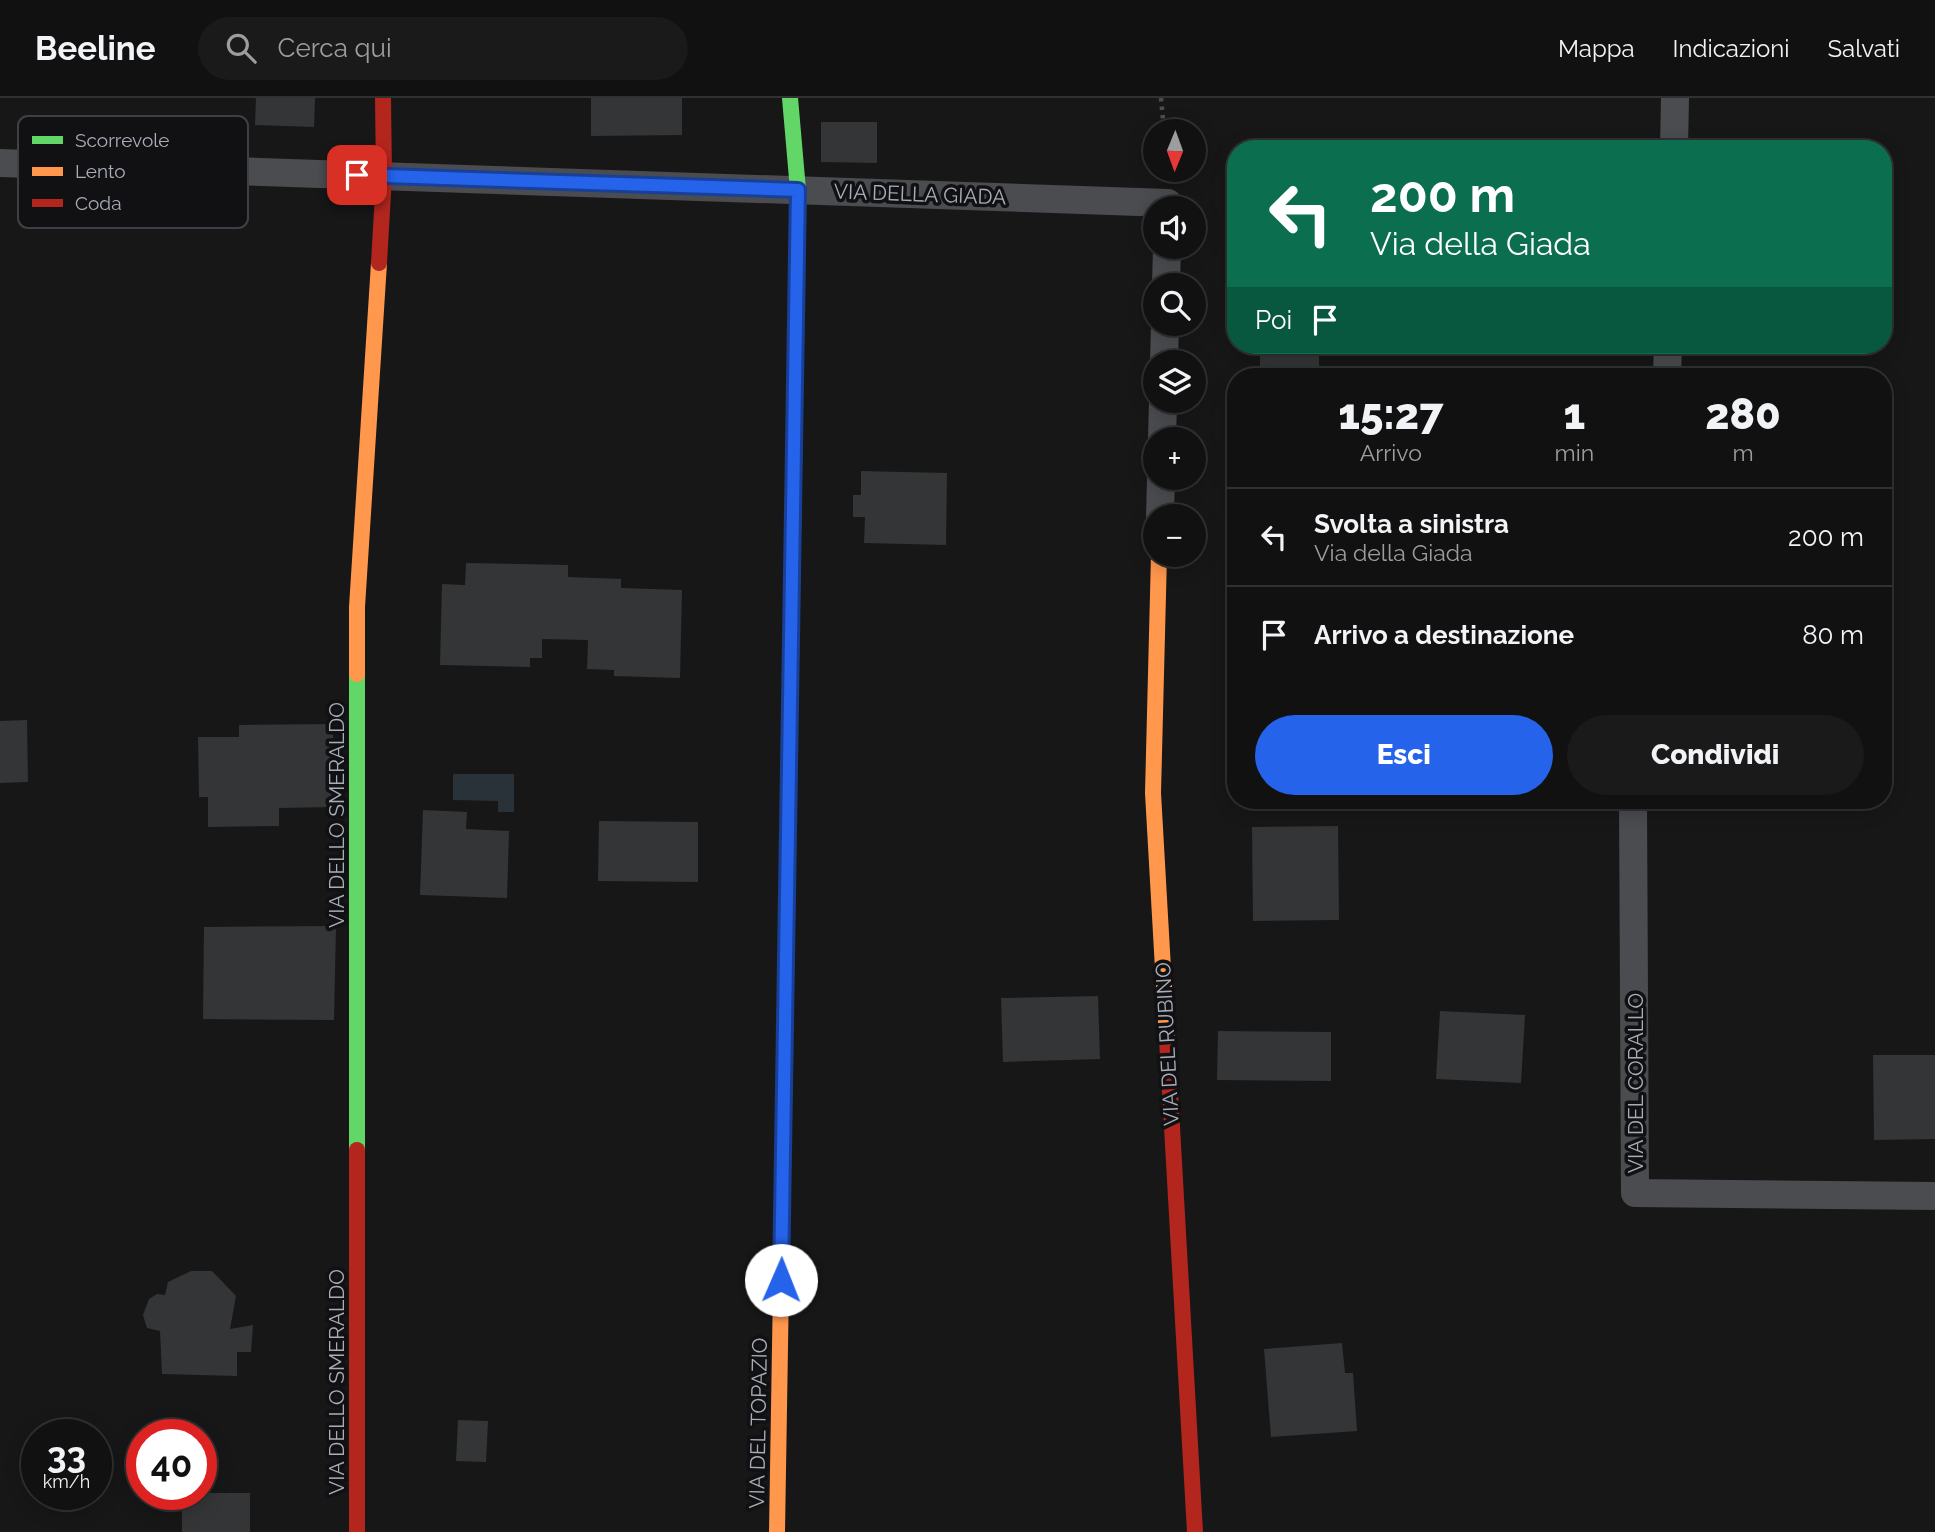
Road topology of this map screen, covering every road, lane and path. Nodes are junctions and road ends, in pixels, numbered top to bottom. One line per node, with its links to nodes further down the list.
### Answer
1 (383, 98): 10 (street, VIA DELLO SMERALDO)
2 (790, 98): 11 (street, VIA DEL TOPAZIO)
3 (1161, 98): 5 (path)
4 (1675, 98): 6 (street)
5 (1163, 119)
6 (1674, 140)
7 (0, 163): 8 (street, VIA DELLA GIADA)
8 (18, 164)
9 (248, 171): 10 (street, VIA DELLA GIADA)
10 (384, 176): 11 (street, VIA DELLA GIADA); 16 (street, VIA DELLO SMERALDO)
11 (798, 190): 12 (street, VIA DELLA GIADA); 17 (street, VIA DEL TOPAZIO)
12 (1143, 205)
13 (1159, 567): 18 (street, VIA DEL RUBINO)
14 (1633, 809): 15 (street, VIA DEL CORALLO)
15 (1935, 1196)
16 (357, 1532)
17 (777, 1532)
18 (1195, 1532)

